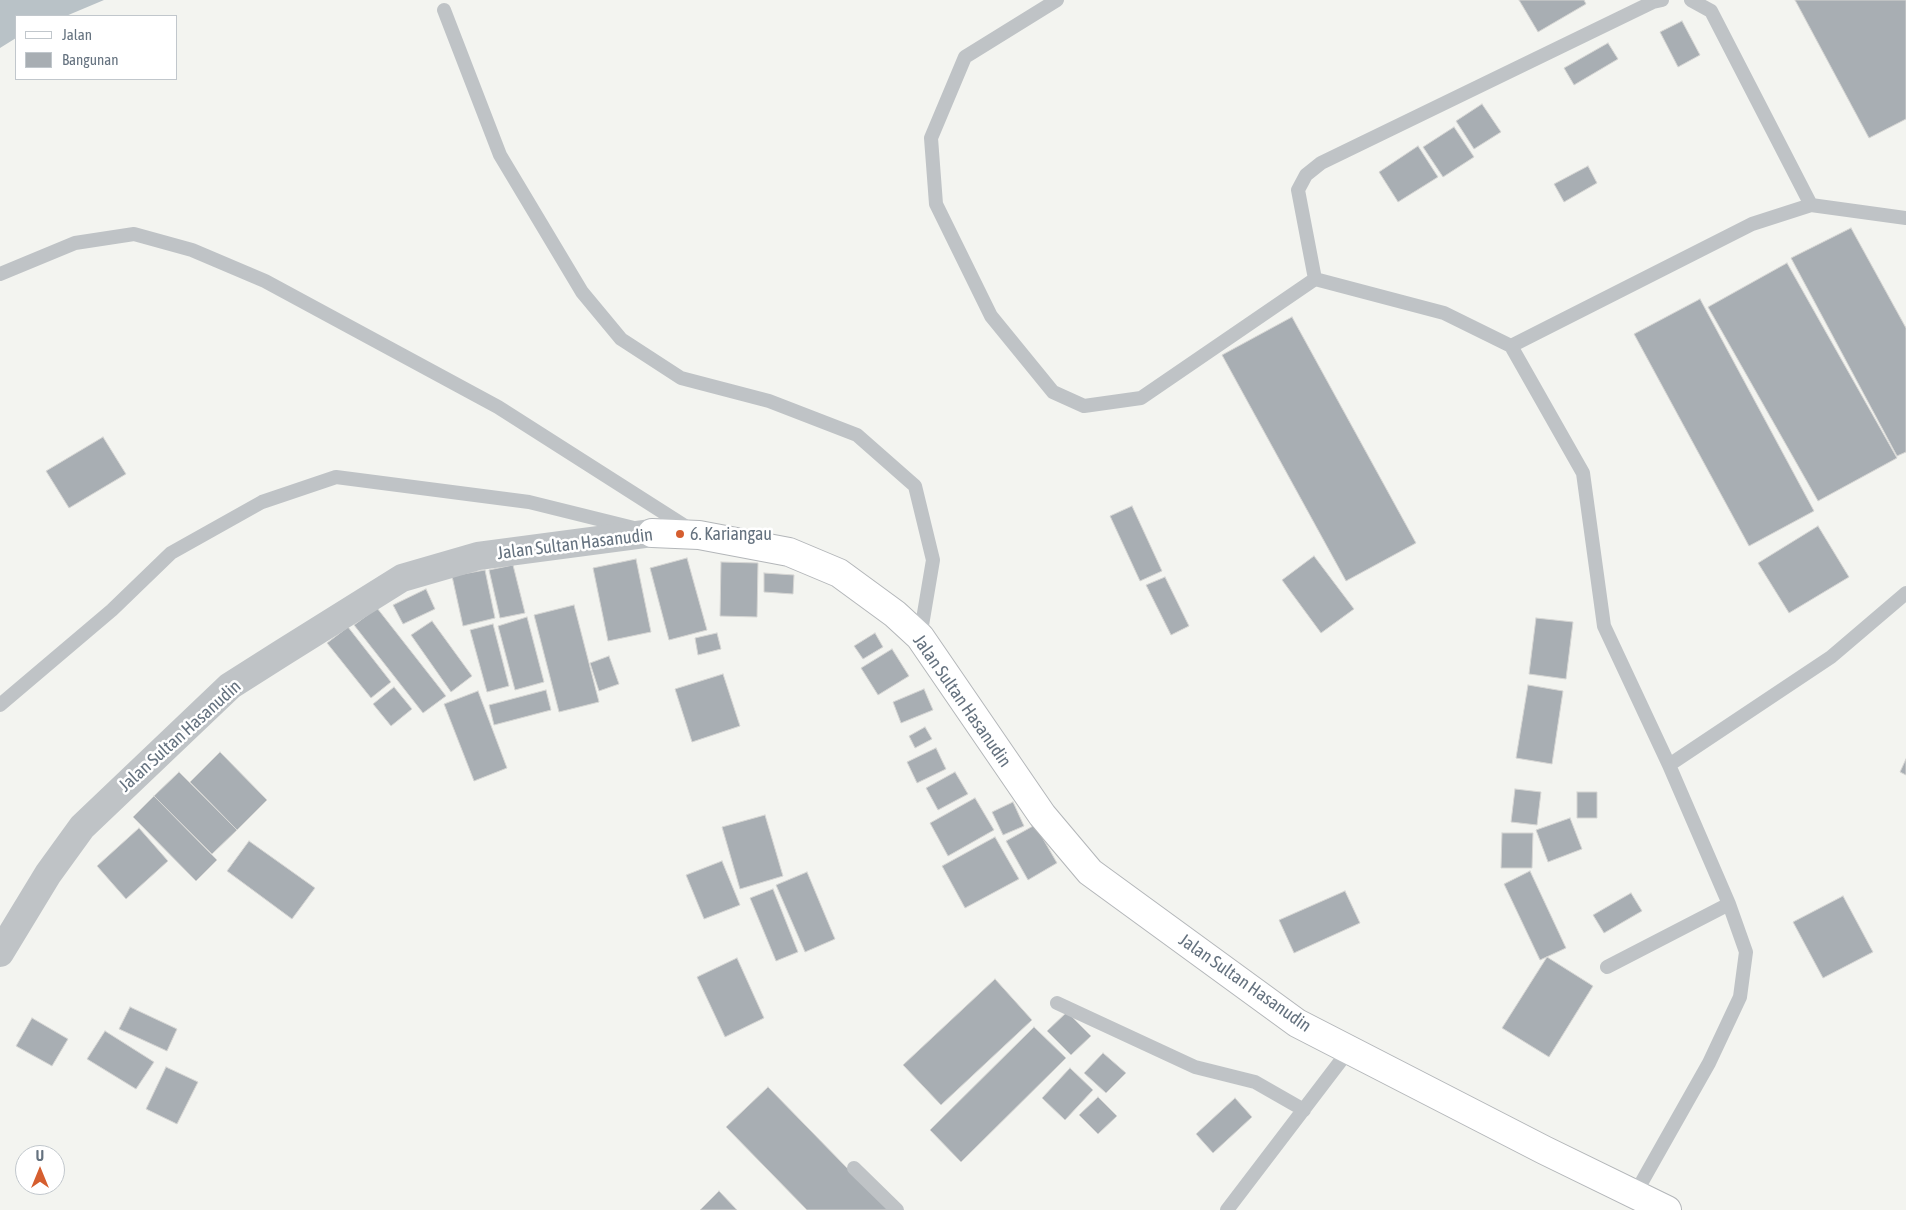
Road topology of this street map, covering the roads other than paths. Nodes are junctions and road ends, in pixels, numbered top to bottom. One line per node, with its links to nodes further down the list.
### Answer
1 (1057, 0): 8 (lane)
2 (1662, 0): 8 (lane)
3 (1690, 0): 5 (lane)
4 (444, 10): 13 (lane)
5 (1811, 205): 6 (lane); 9 (lane)
6 (1906, 218)
7 (0, 274): 11 (lane)
8 (1315, 279): 9 (lane)
9 (1511, 346): 15 (lane)
10 (652, 533): 11 (main road, Jalan Sultan Hasanudin); 14 (lane); 17 (street, Jalan Sultan Hasanudin)
11 (699, 535): 13 (main road, Jalan Sultan Hasanudin)
12 (1906, 593): 15 (lane)
13 (920, 638): 20 (main road, Jalan Sultan Hasanudin)
14 (0, 705)
15 (1669, 765): 16 (lane)
16 (1729, 904): 18 (lane); 23 (lane)
17 (0, 953)
18 (1607, 967)
19 (1057, 1003): 21 (lane)
20 (1349, 1050): 21 (lane); 23 (main road, Jalan Sultan Hasanudin)
21 (1304, 1110): 25 (lane)
22 (854, 1168): 24 (lane)
23 (1635, 1194): 26 (main road, Jalan Sultan Hasanudin)
24 (896, 1210)
25 (1227, 1210)
26 (1667, 1210)

